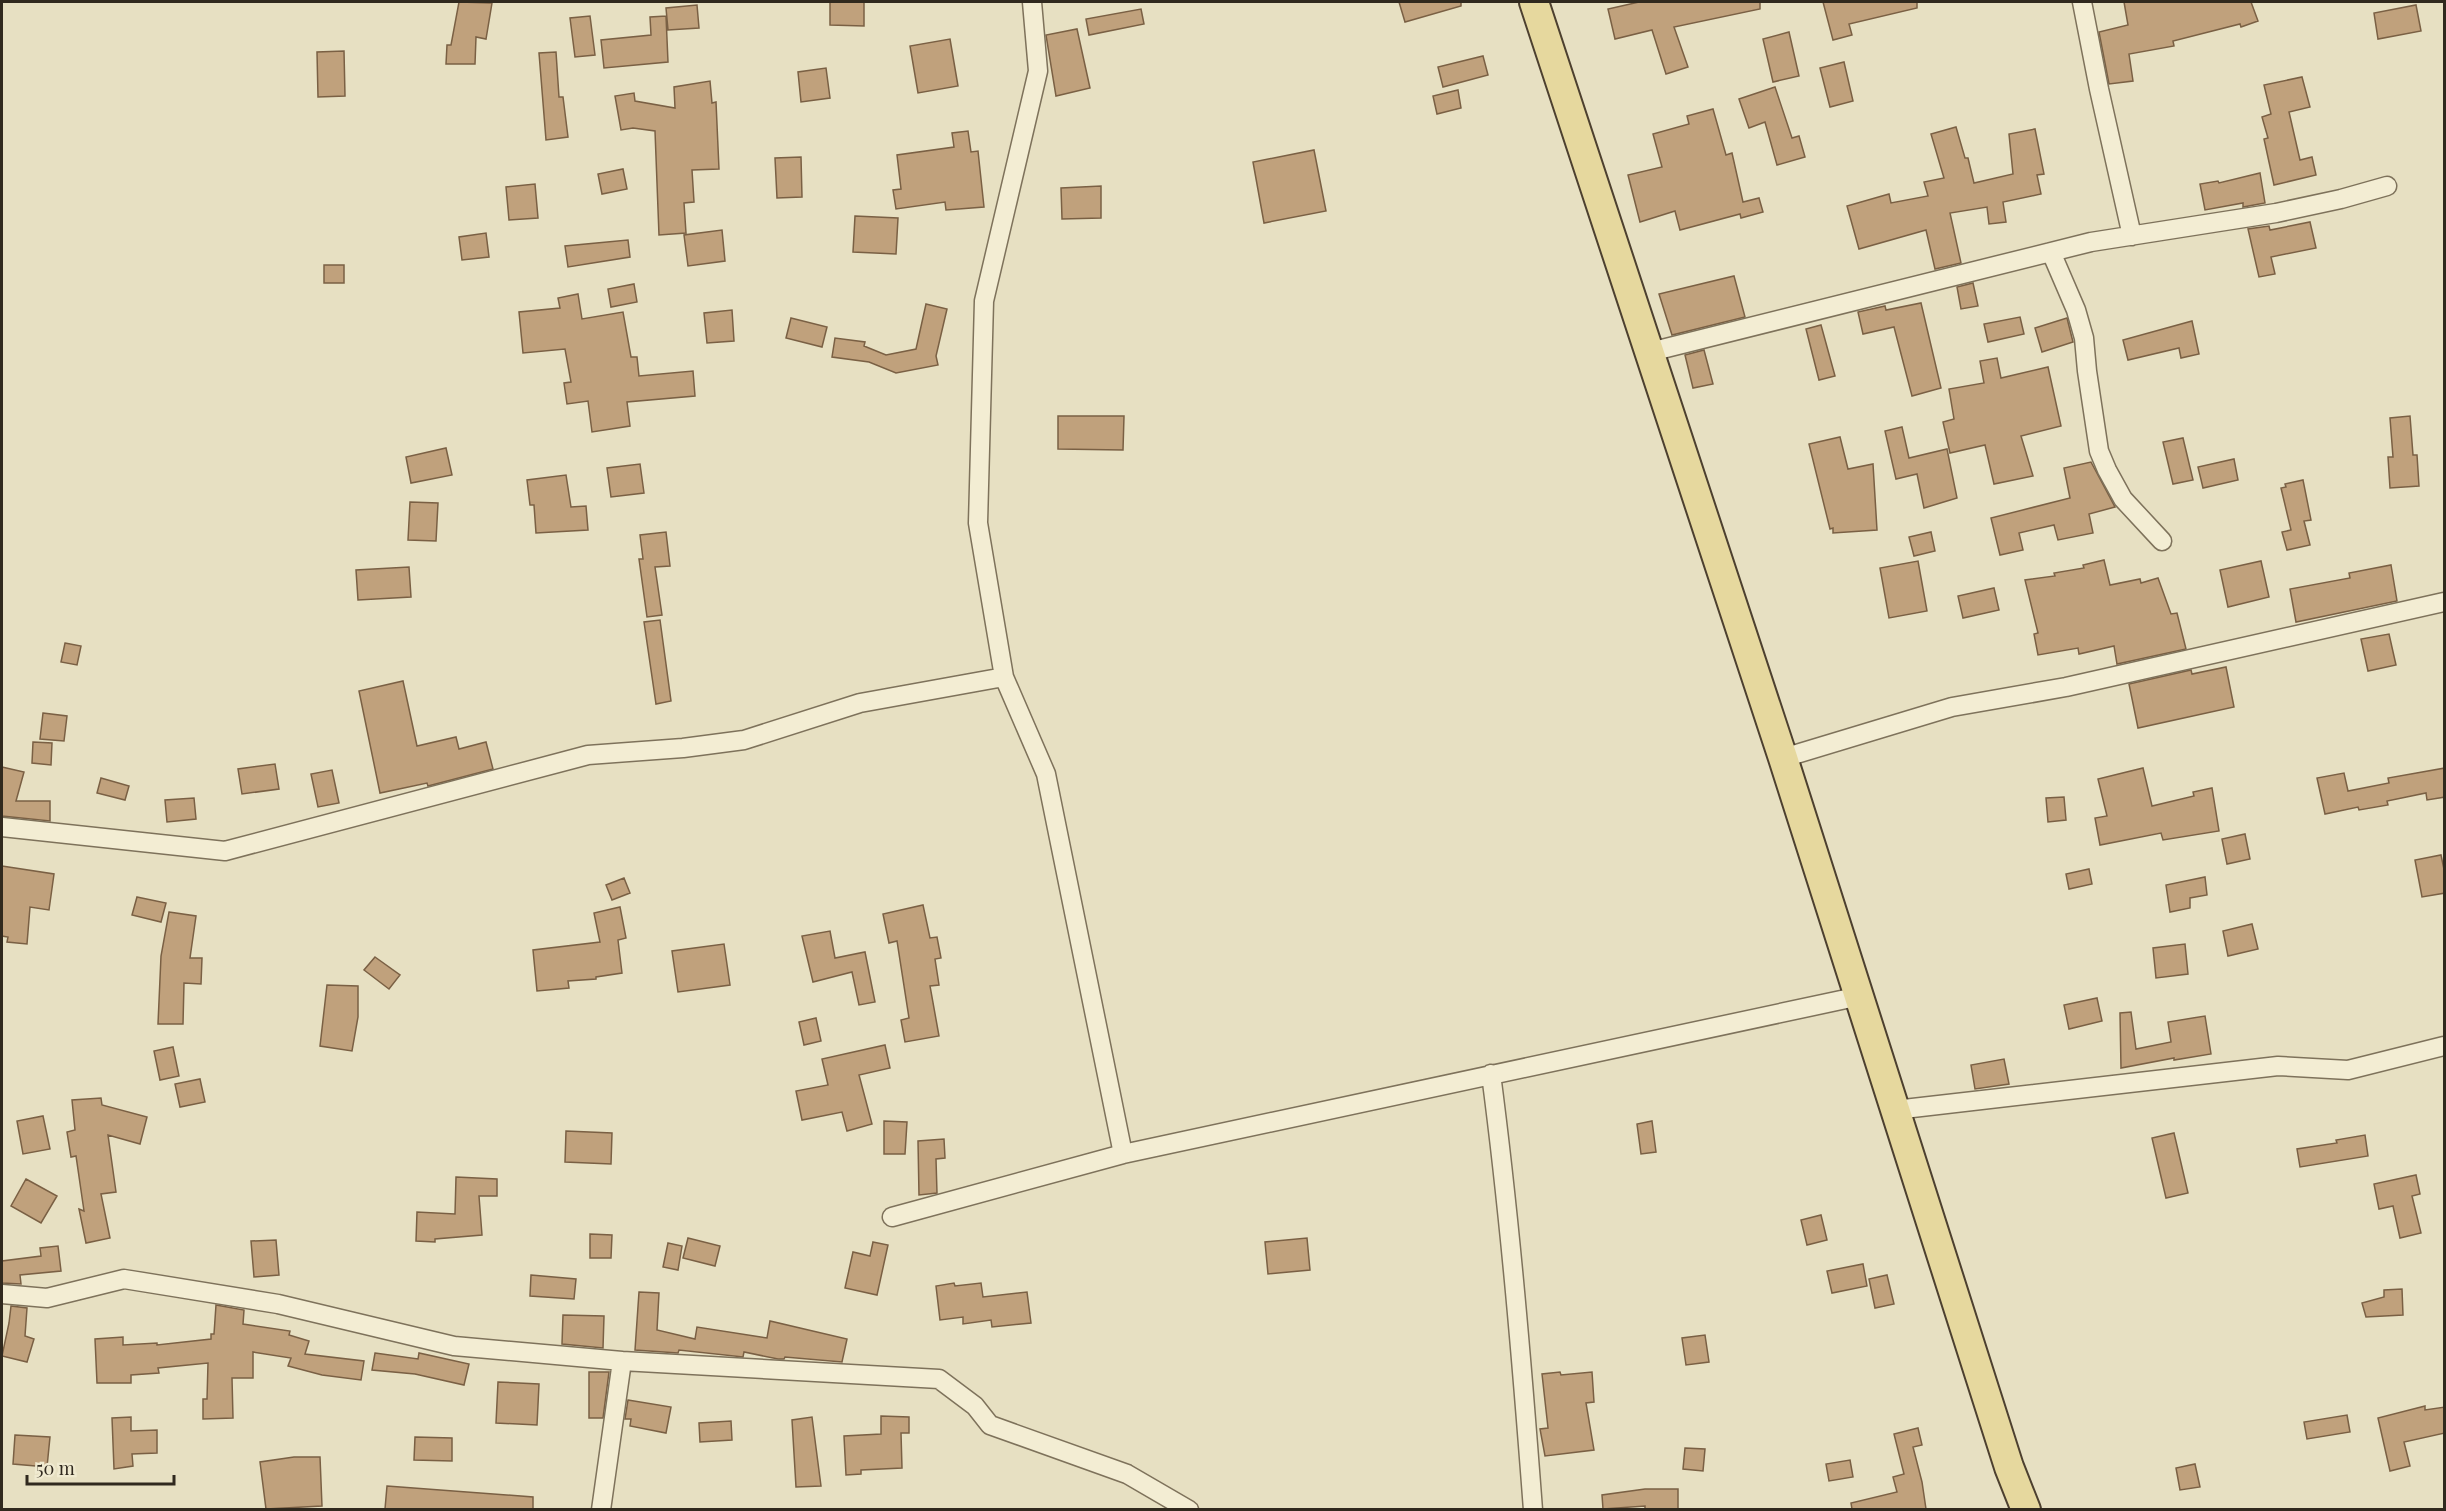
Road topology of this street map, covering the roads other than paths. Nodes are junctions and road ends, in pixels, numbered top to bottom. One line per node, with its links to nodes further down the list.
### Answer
1 (1032, 2): 10 (street)
2 (1534, 2): 7 (main road)
3 (2082, 2): 5 (street)
4 (2386, 186): 5 (street)
5 (2132, 236): 6 (street)
6 (2051, 252): 7 (street); 8 (street)
7 (1650, 352): 11 (main road)
8 (2162, 541)
9 (2445, 602): 11 (street)
10 (1004, 677): 12 (street); 17 (street)
11 (1783, 758): 13 (main road)
12 (2, 827)
13 (1860, 996): 15 (street); 16 (main road)
14 (2445, 1046): 16 (street)
15 (1491, 1074): 17 (street); 23 (street)
16 (1895, 1110): 24 (main road)
17 (1124, 1154): 18 (street)
18 (892, 1217)
19 (2, 1294): 20 (street)
20 (622, 1361): 21 (street); 22 (street)
21 (601, 1509)
22 (1189, 1509)
23 (1533, 1509)
24 (2026, 1509)

